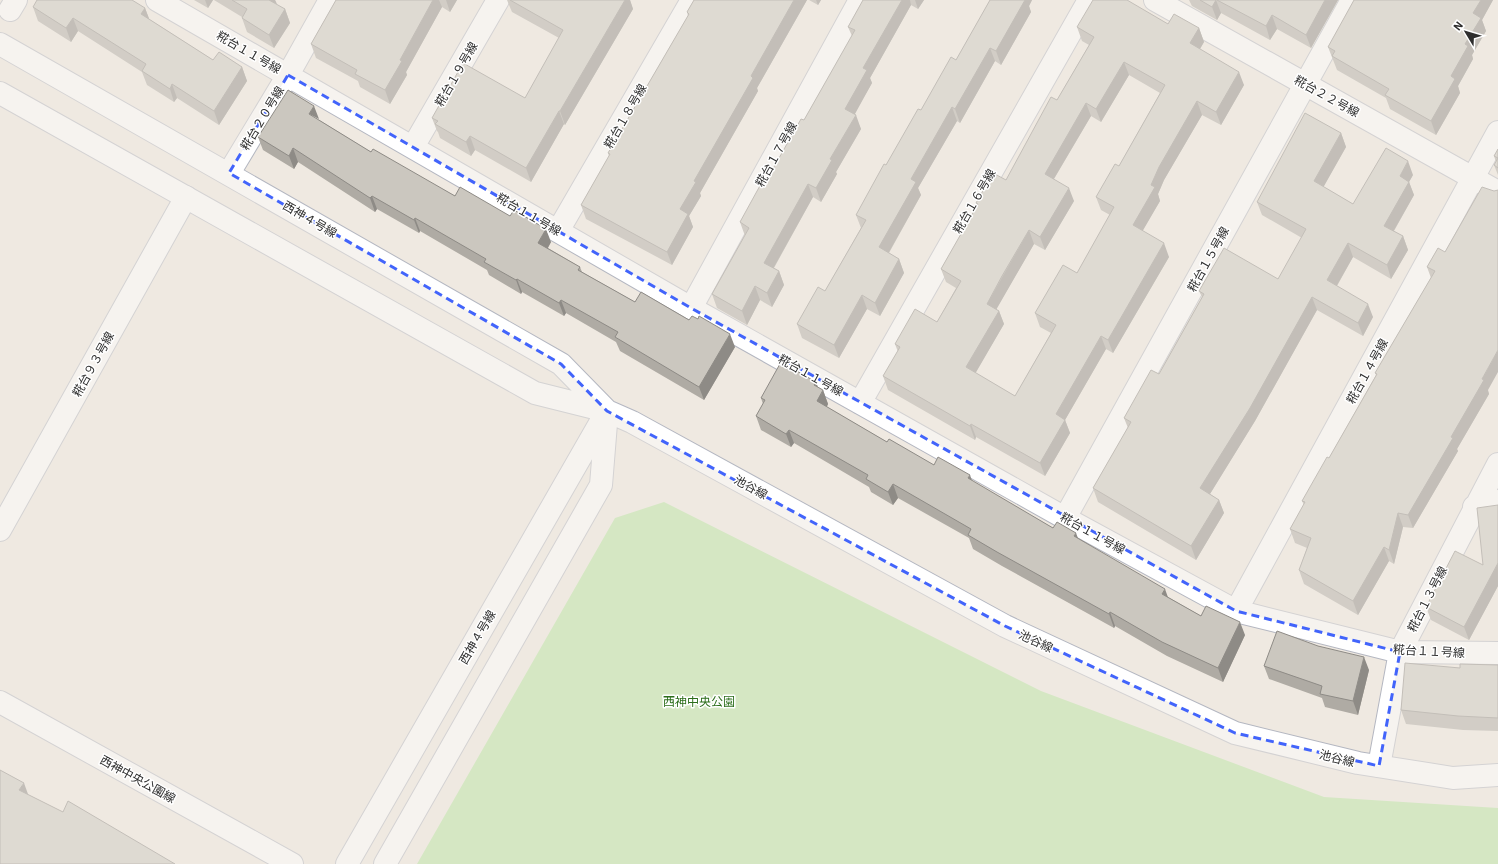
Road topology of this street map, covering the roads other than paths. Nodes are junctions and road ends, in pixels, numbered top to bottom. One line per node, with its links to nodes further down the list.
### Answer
1 (158, 0): 10 (street, 糀台１１号線)
2 (330, 0): 10 (street, 糀台２０号線)
3 (498, 0): 14 (street, 糀台１９号線)
4 (692, 0): 19 (street, 糀台１８号線)
5 (860, 0): 20 (street, 糀台１７号線)
6 (1089, 0): 21 (street, 糀台１６号線)
7 (1155, 0): 11 (street, 糀台２２号線)
8 (1352, 0): 11 (street, 糀台１５号線)
9 (0, 44): 15 (street, 西神４号線)
10 (288, 75): 14 (street, 糀台１１号線); 15 (street, 糀台２０号線)
11 (1305, 84): 16 (street, 糀台２２号線); 26 (street, 糀台１５号線)
12 (0, 93): 18 (street)
13 (1498, 132): 16 (street, 糀台１４号線)
14 (414, 147): 19 (street, 糀台１１号線)
15 (228, 173): 22 (street, 西神４号線)
16 (1473, 178): 17 (street, 糀台２２号線); 28 (street, 糀台１４号線)
17 (1498, 192)
18 (186, 197): 22 (street); 27 (street, 糀台９３号線)
19 (558, 231): 20 (street, 糀台１１号線)
20 (691, 308): 21 (street, 糀台１１号線)
21 (860, 403): 26 (street, 糀台１１号線)
22 (607, 411): 32 (street, 池谷線); 35 (street, 西神４号線); 36 (street)
23 (1498, 464): 25 (street, 糀台１３号線)
24 (1498, 501): 25 (street)
25 (1474, 507): 29 (street, 糀台１３号線)
26 (1065, 518): 28 (street, 糀台１１号線)
27 (0, 530)
28 (1236, 611): 29 (street, 糀台１１号線)
29 (1400, 652): 30 (street, 糀台１１号線); 32 (street, 糀台１３号線)
30 (1498, 653)
31 (0, 702): 34 (street, 西神中央公園線)
32 (1379, 766): 33 (street, 池谷線)
33 (1498, 775)
34 (284, 860)
35 (347, 864)
36 (385, 864)

